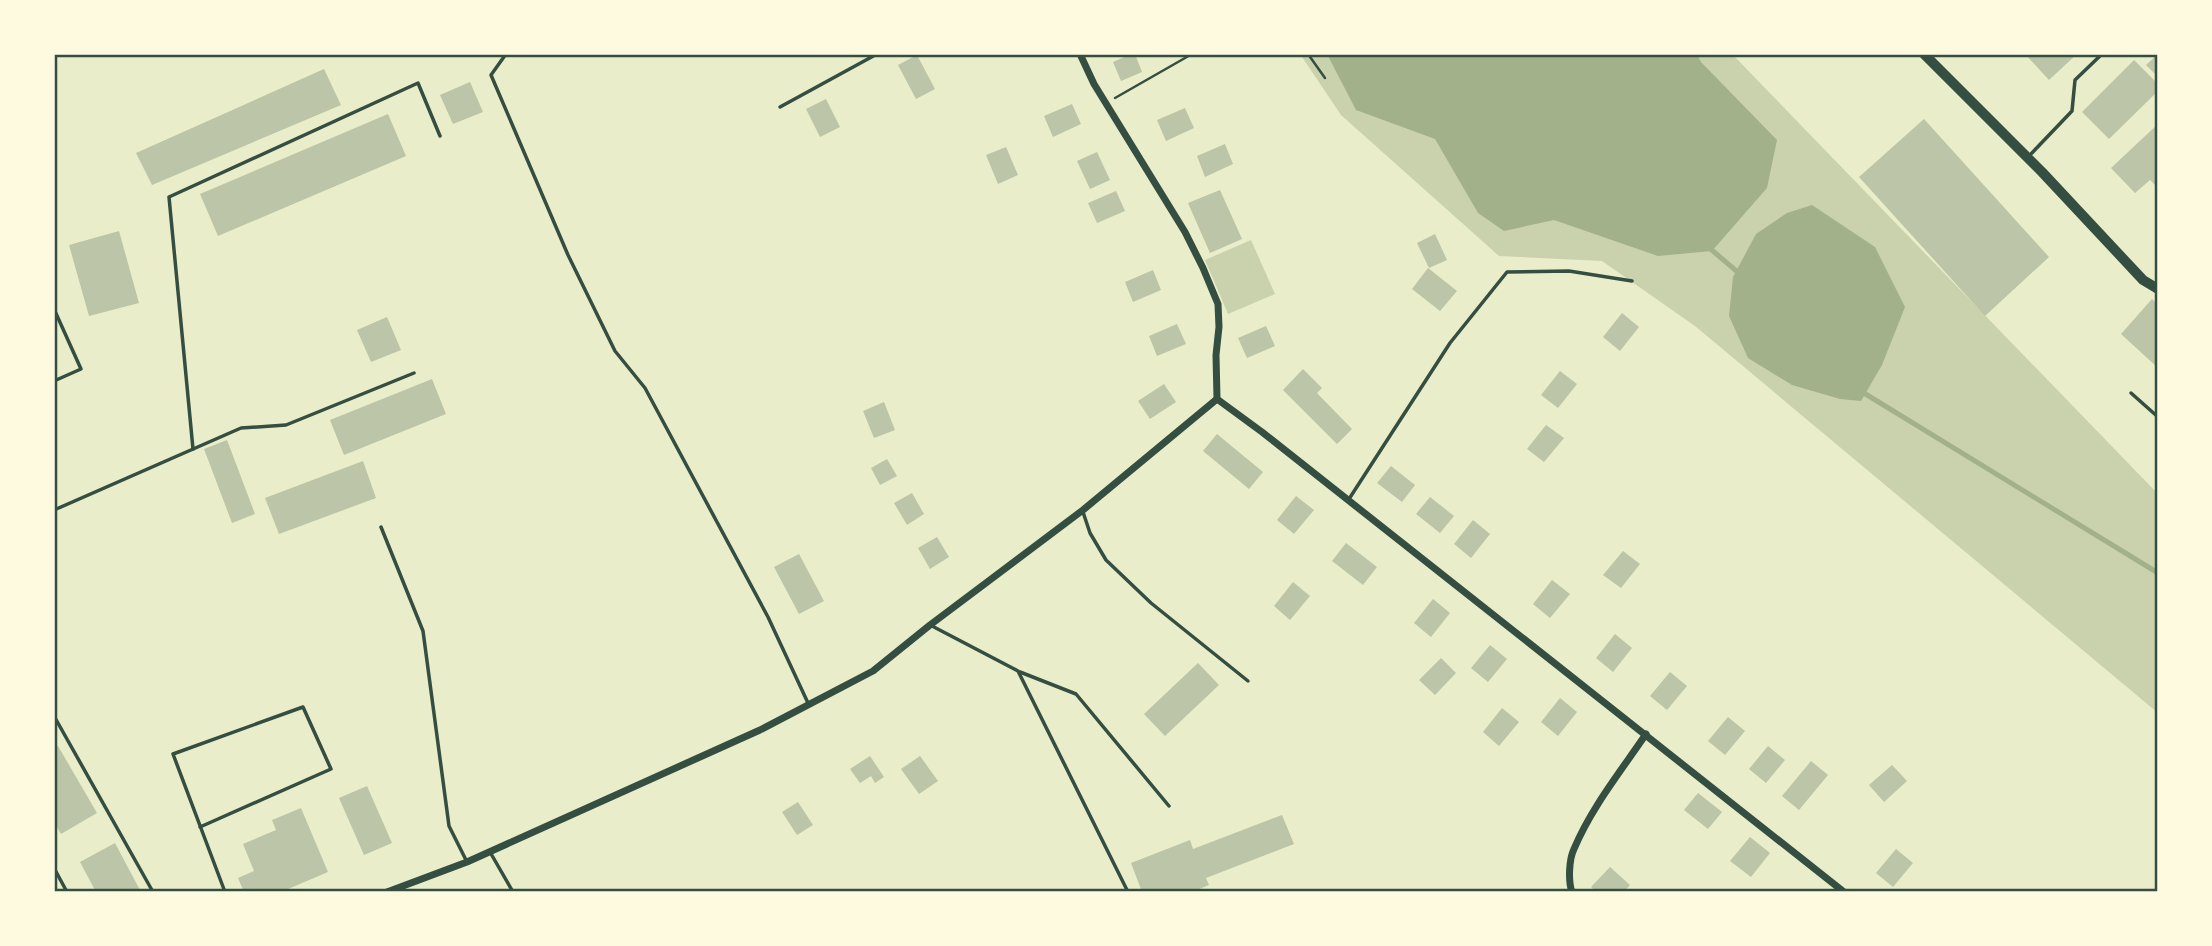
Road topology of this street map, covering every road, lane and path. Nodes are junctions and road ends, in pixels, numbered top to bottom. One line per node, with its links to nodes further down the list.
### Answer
1 (506, 54): 29 (lane)
2 (877, 54): 10 (lane)
3 (1080, 54): 9 (street)
4 (1192, 54): 9 (path)
5 (1308, 54): 8 (path)
6 (1924, 54): 12 (street)
7 (2102, 54): 12 (lane)
8 (1325, 78)
9 (1106, 103): 19 (street)
10 (780, 107)
11 (440, 136): 21 (lane)
12 (2027, 158): 14 (street)
13 (1632, 281): 22 (lane)
14 (2158, 289)
15 (54, 309): 17 (lane)
16 (414, 373): 21 (lane)
17 (54, 381)
18 (2131, 393): 20 (lane)
19 (1217, 399): 22 (street); 24 (street)
20 (2158, 417)
21 (193, 449): 23 (lane)
22 (1348, 501): 31 (street)
23 (54, 510)
24 (1083, 510): 26 (street); 28 (lane)
25 (382, 527): 35 (lane)
26 (930, 625): 27 (lane); 29 (street)
27 (1018, 671): 32 (lane); 42 (lane)
28 (1248, 681)
29 (808, 705): 34 (street)
30 (54, 716): 38 (lane)
31 (1646, 734): 43 (street); 44 (street)
32 (1169, 806)
33 (201, 827): 33 (lane); 39 (lane)
34 (490, 852): 35 (street); 41 (lane)
35 (467, 862): 40 (street)
36 (54, 868): 37 (lane)
37 (67, 892)
38 (153, 892)
39 (225, 892)
40 (387, 892)
41 (513, 892)
42 (1128, 892)
43 (1572, 892)
44 (1844, 892)

